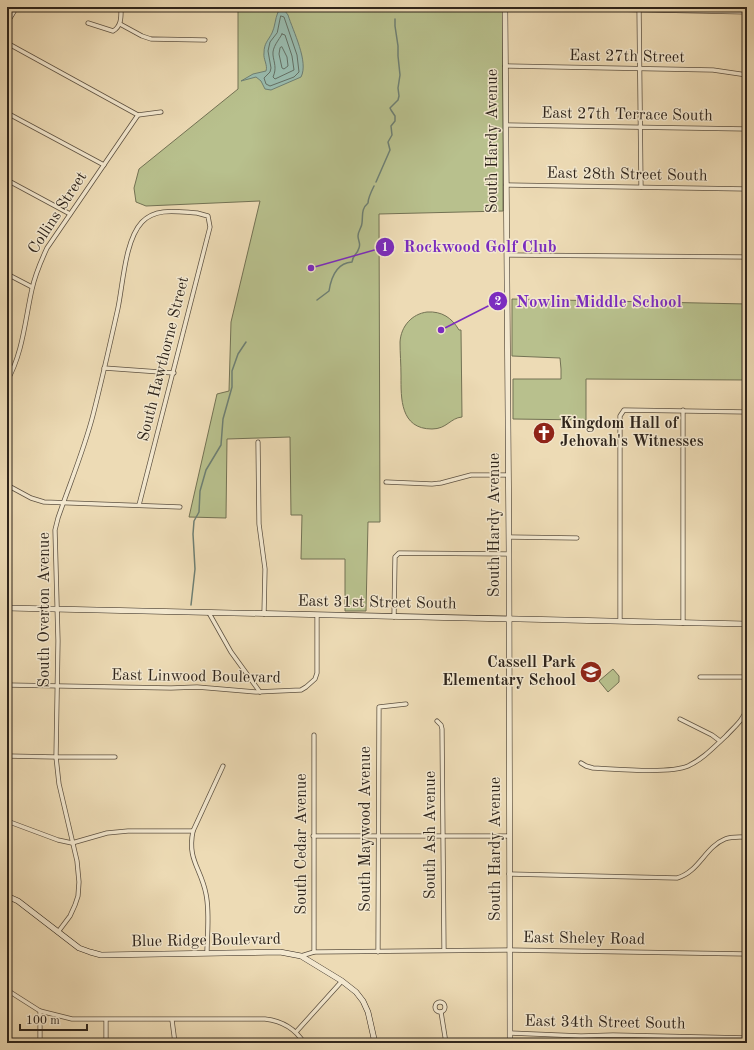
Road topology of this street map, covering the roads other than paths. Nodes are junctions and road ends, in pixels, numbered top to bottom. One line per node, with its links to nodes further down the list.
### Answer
1 (16, 7): 6 (street)
2 (121, 7): 8 (street)
3 (505, 7): 4 (street); 11 (street, South Hardy Avenue)
4 (640, 8): 5 (street); 12 (street)
5 (747, 12)
6 (7, 22)
7 (88, 23): 8 (street)
8 (120, 24): 9 (street)
9 (205, 40)
10 (7, 43): 16 (street)
11 (505, 66): 12 (street, East 27th Street); 17 (street, South Hardy Avenue)
12 (640, 69): 13 (street, East 27th Street); 18 (street)
13 (747, 75)
14 (161, 112): 16 (street)
15 (7, 113): 20 (street)
16 (138, 114): 20 (street, Collins Street)
17 (506, 125): 18 (street, East 27th Terrace South); 22 (street, South Hardy Avenue)
18 (640, 127): 19 (street, East 27th Terrace South); 23 (street)
19 (747, 129)
20 (104, 165): 25 (street, Collins Street)
21 (7, 180): 25 (street)
22 (506, 186): 23 (street, East 28th Street South); 27 (street, South Hardy Avenue)
23 (641, 187): 24 (street, East 28th Street South)
24 (747, 189)
25 (70, 214): 30 (street, Collins Street)
26 (209, 218): 31 (street, South Overton Avenue); 32 (street, South Hawthorne Street)
27 (507, 255): 28 (street); 38 (street, South Hardy Avenue)
28 (747, 257)
29 (7, 274): 30 (street)
30 (32, 287): 33 (street, Collins Street)
31 (104, 368): 32 (street); 42 (street, South Overton Avenue)
32 (174, 372): 43 (street, South Hawthorne Street)
33 (7, 381)
34 (747, 398): 36 (street)
35 (683, 410): 36 (street); 55 (street); 56 (street)
36 (747, 412): 39 (street)
37 (258, 442): 51 (street)
38 (507, 475): 40 (street); 45 (street, South Hardy Avenue)
39 (747, 476)
40 (386, 482)
41 (7, 485): 42 (street)
42 (63, 503): 43 (street); 49 (street, South Overton Avenue)
43 (139, 506): 44 (street)
44 (180, 508)
45 (509, 537): 46 (street); 47 (street, South Hardy Avenue)
46 (577, 538)
47 (509, 554): 53 (street); 54 (street, South Hardy Avenue)
48 (7, 608): 49 (street, East 31st Street South)
49 (57, 609): 50 (street, East 31st Street South); 61 (street, South Overton Avenue)
50 (209, 613): 51 (street, East 31st Street South); 62 (street)
51 (264, 614): 52 (street, East 31st Street South)
52 (317, 615): 53 (street, East 31st Street South); 62 (street, East Linwood Boulevard)
53 (394, 617): 54 (street, East 31st Street South)
54 (509, 619): 55 (street, East 31st Street South); 79 (street, South Hardy Avenue)
55 (620, 621): 56 (street, East 31st Street South)
56 (683, 623): 57 (street, East 31st Street South)
57 (747, 624)
58 (700, 677): 59 (street)
59 (747, 677)
60 (7, 685): 61 (street, East Linwood Boulevard)
61 (57, 686): 62 (street, East Linwood Boulevard); 70 (street, South Overton Avenue)
62 (260, 692)
63 (406, 704): 76 (street, South Maywood Avenue)
64 (747, 707): 68 (street)
65 (680, 719): 68 (street)
66 (437, 721): 78 (street, South Ash Avenue)
67 (314, 735): 77 (street, South Cedar Avenue)
68 (720, 741): 72 (street)
69 (7, 756): 70 (street)
70 (56, 757): 71 (street); 81 (street, South Overton Avenue)
71 (115, 757)
72 (582, 763)
73 (223, 766): 75 (street)
74 (7, 821): 81 (street)
75 (194, 831): 81 (street); 89 (street)
76 (379, 835): 77 (street); 78 (street); 88 (street, South Maywood Avenue)
77 (313, 836): 87 (street, South Cedar Avenue)
78 (443, 836): 79 (street); 85 (street, South Ash Avenue)
79 (509, 836): 82 (street, South Hardy Avenue)
80 (747, 837): 82 (street)
81 (72, 843): 84 (street, South Overton Avenue)
82 (509, 874): 86 (street, South Hardy Avenue)
83 (7, 896): 84 (street, Blue Ridge Boulevard)
84 (58, 932): 89 (street, Blue Ridge Boulevard)
85 (444, 950): 86 (street, East Sheley Road); 88 (street, East Sheley Road)
86 (509, 950): 90 (street, East Sheley Road); 99 (street, South Hardy Avenue)
87 (314, 952): 88 (street, East Sheley Road); 91 (street, East Sheley Road)
88 (378, 952)
89 (207, 953): 91 (street, Blue Ridge Boulevard)
90 (747, 954)
91 (301, 956): 92 (street, Blue Ridge Boulevard)
92 (342, 980): 98 (street); 105 (street, Blue Ridge Boulevard)
93 (7, 990): 94 (street)
94 (40, 1011): 96 (street); 101 (street)
95 (440, 1012): 106 (street)
96 (106, 1020): 97 (street); 102 (street)
97 (172, 1020): 98 (street); 103 (street)
98 (296, 1032): 104 (street)
99 (510, 1033): 100 (street, East 34th Street South); 107 (street, South Hardy Avenue)
100 (747, 1038)
101 (40, 1043)
102 (106, 1043)
103 (175, 1043)
104 (304, 1043)
105 (375, 1043)
106 (446, 1043)
107 (510, 1043)

